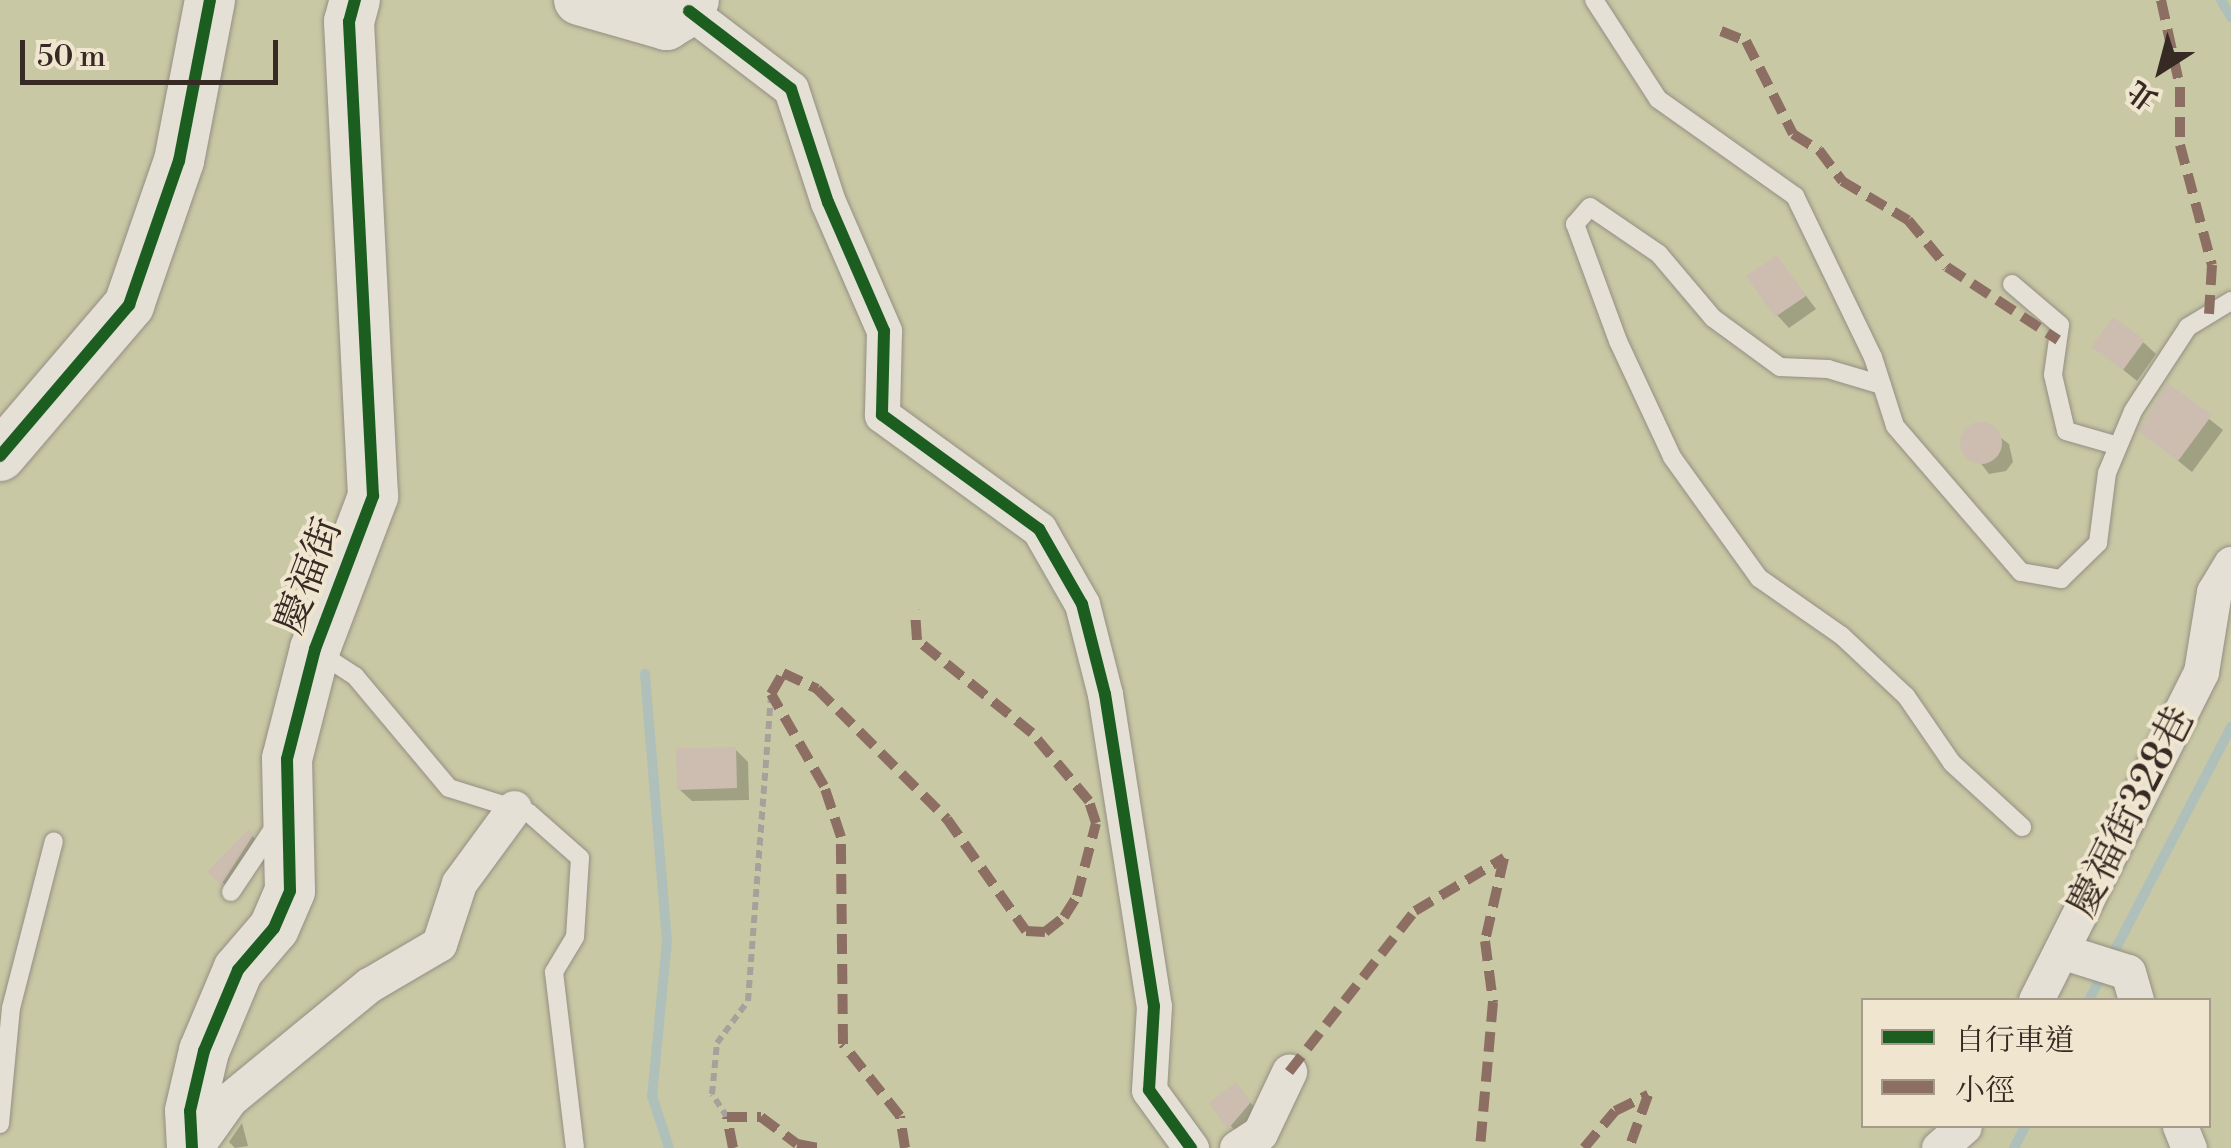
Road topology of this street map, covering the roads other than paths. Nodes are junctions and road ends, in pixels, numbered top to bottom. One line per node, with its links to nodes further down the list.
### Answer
1 (210, 0): 10 (street)
2 (355, 0): 12 (street, 慶福街)
3 (579, 0): 5 (street)
4 (1594, 0): 8 (lane)
5 (692, 6): 27 (street)
6 (2012, 284): 9 (lane)
7 (2231, 301): 9 (lane)
8 (1882, 385): 9 (lane); 15 (lane)
9 (2118, 446)
10 (0, 456)
11 (2231, 564): 18 (street, 慶福街328巷)
12 (315, 649): 13 (street, 慶福街); 14 (lane)
13 (288, 805): 17 (lane); 25 (street, 慶福街)
14 (514, 808): 25 (street); 26 (lane)
15 (2022, 827)
16 (54, 841): 21 (lane)
17 (231, 892)
18 (2074, 955): 19 (street); 20 (street, 慶福街328巷)
19 (2132, 986)
20 (2038, 998)
21 (5, 1015): 23 (lane)
22 (1289, 1072): 28 (street)
23 (0, 1124)
24 (1962, 1128): 29 (street)
25 (194, 1148)
26 (575, 1148)
27 (1192, 1148)
28 (1237, 1148)
29 (1940, 1148)

